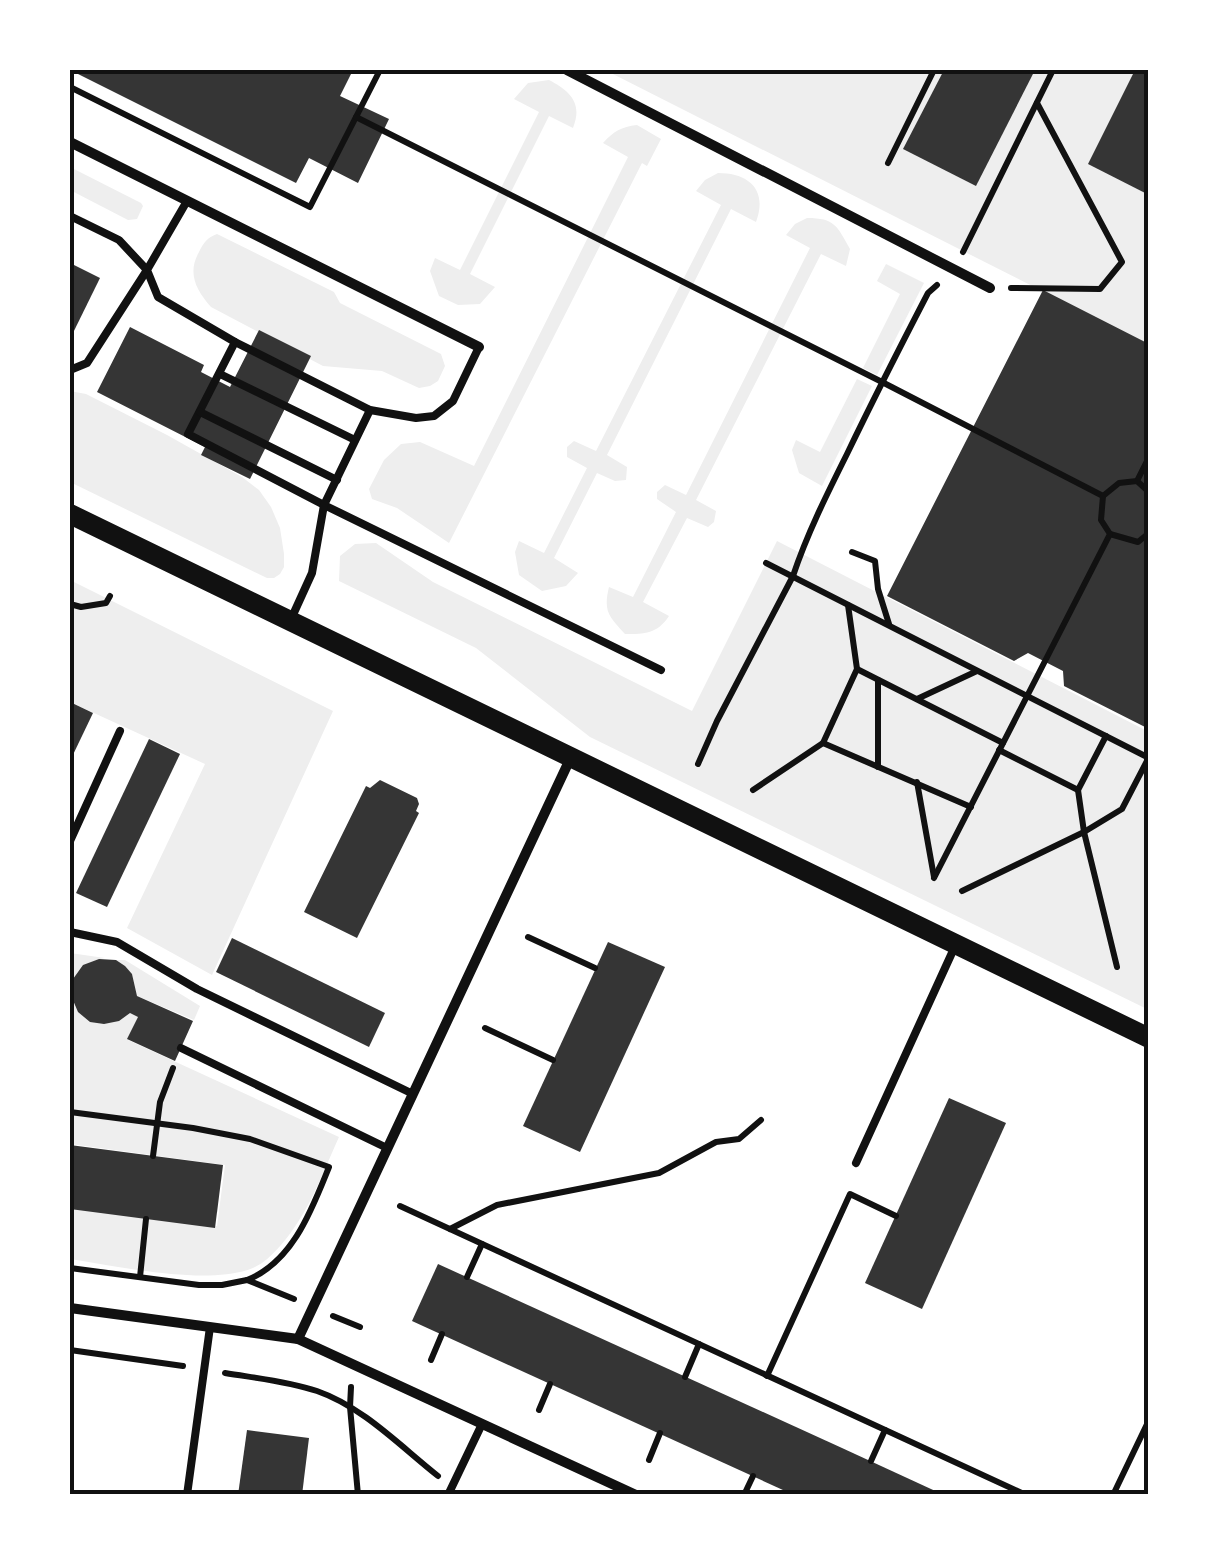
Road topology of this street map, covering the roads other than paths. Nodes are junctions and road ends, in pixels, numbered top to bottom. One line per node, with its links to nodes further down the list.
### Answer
1 (567, 70): 6 (street)
2 (70, 142): 3 (street)
3 (186, 200): 5 (lane); 8 (street)
4 (70, 216): 5 (lane)
5 (147, 270): 7 (lane); 9 (lane)
6 (990, 288)
7 (235, 342): 10 (lane); 11 (lane)
8 (478, 347): 11 (lane)
9 (70, 370)
10 (220, 374): 12 (lane); 13 (lane)
11 (370, 410): 13 (lane)
12 (200, 412): 14 (lane); 15 (lane)
13 (355, 440): 14 (lane)
14 (336, 480): 15 (lane)
15 (324, 504): 17 (lane); 18 (lane)
16 (70, 514): 17 (main road)
17 (290, 621): 20 (main road)
18 (661, 670)
19 (120, 732): 21 (lane)
20 (571, 757): 23 (main road); 26 (street)
21 (70, 841)
22 (70, 932): 26 (lane)
23 (956, 944): 24 (main road); 28 (lane)
24 (1149, 1038)
25 (181, 1048): 27 (lane)
26 (412, 1094): 27 (street)
27 (387, 1148): 31 (street)
28 (856, 1163)
29 (70, 1308): 30 (street)
30 (210, 1328): 31 (street); 33 (lane)
31 (298, 1339): 32 (street)
32 (482, 1424): 34 (lane); 35 (street)
33 (188, 1495)
34 (448, 1495)
35 (636, 1495)

